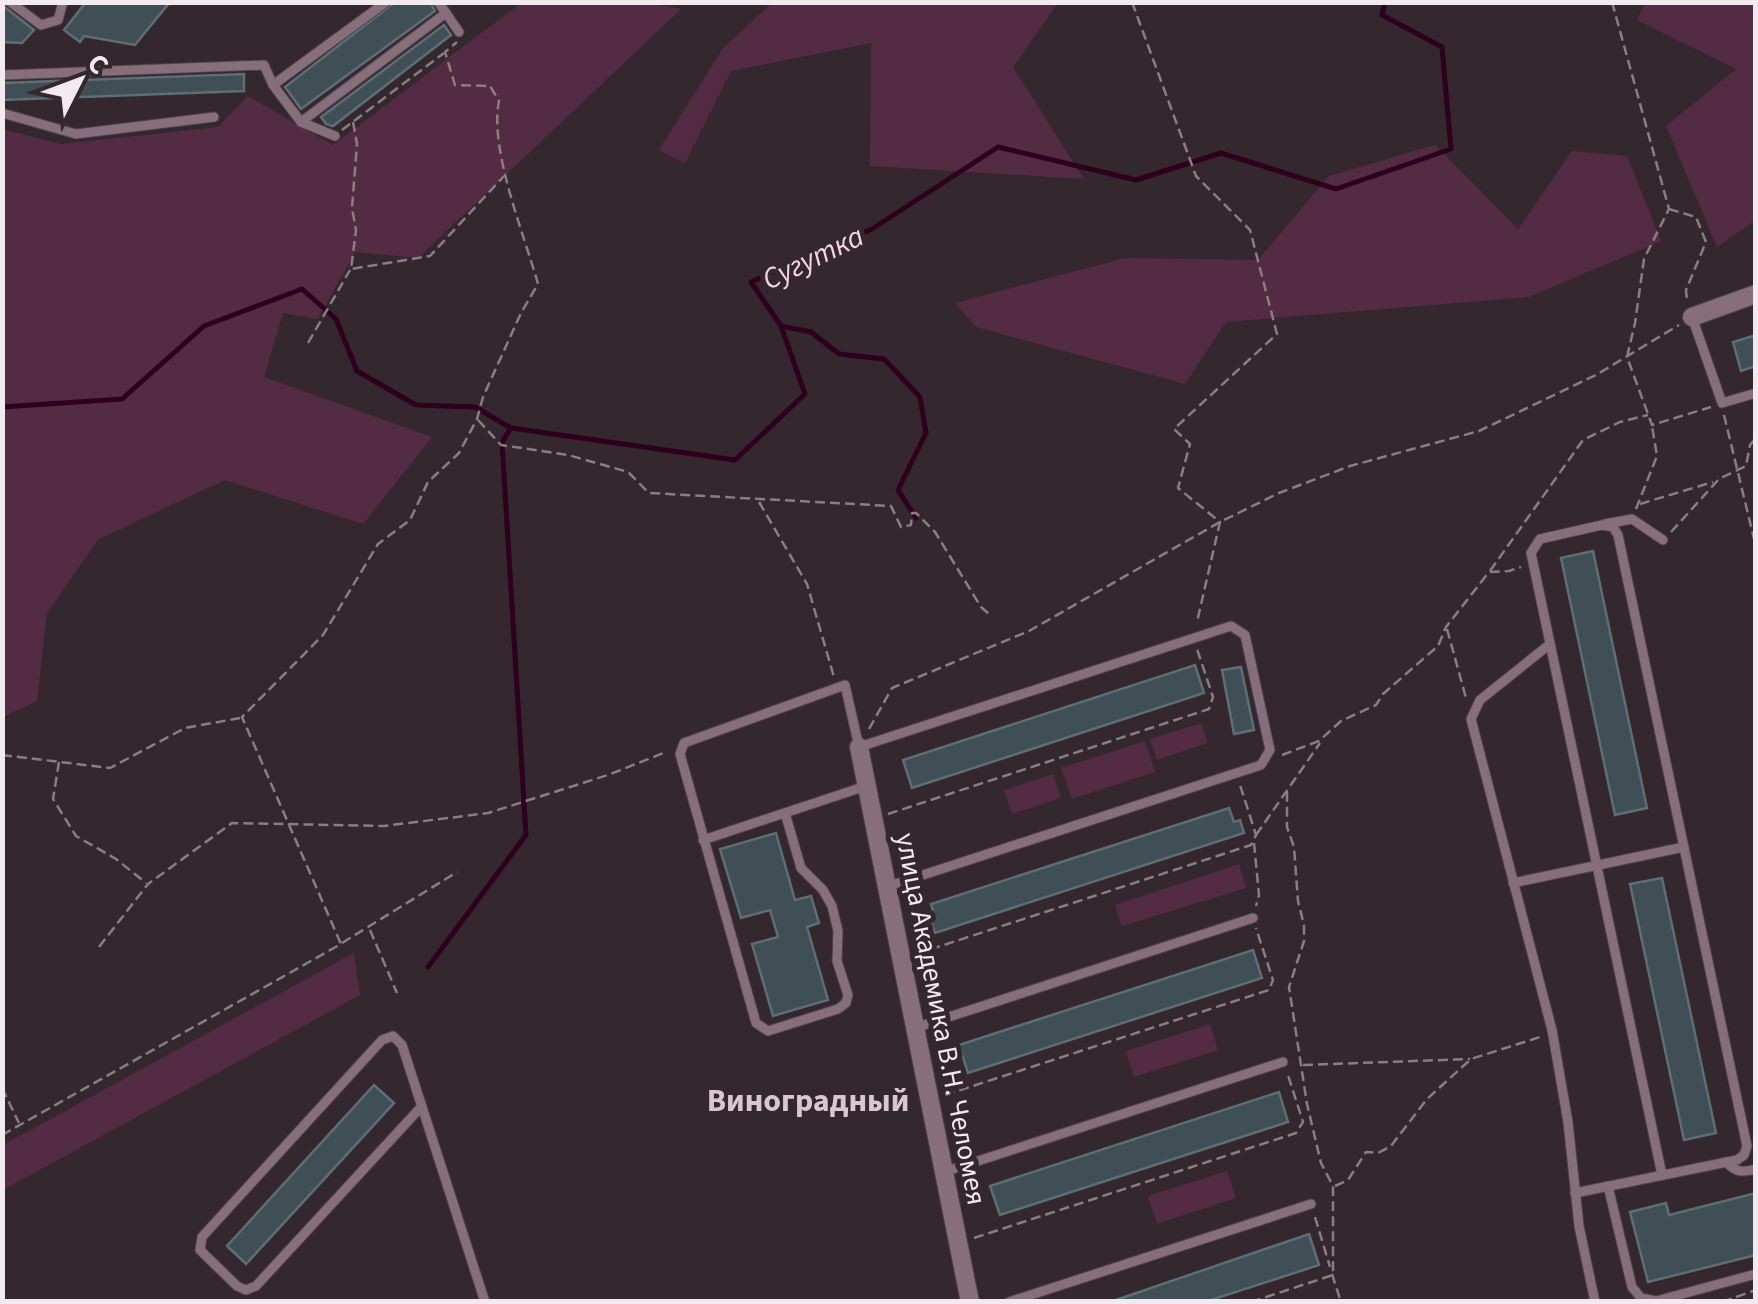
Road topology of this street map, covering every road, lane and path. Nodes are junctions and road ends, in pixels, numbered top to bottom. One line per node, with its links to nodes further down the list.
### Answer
1 (10, 2): 2 (lane)
2 (63, 2)
3 (386, 2): 11 (lane)
4 (438, 2): 7 (lane)
5 (1132, 2): 35 (path)
6 (1612, 2): 18 (path)
7 (446, 12): 8 (lane); 14 (lane)
8 (460, 32): 9 (path)
9 (445, 52): 15 (path); 17 (path)
10 (2, 75): 11 (lane)
11 (274, 84): 14 (lane)
12 (2, 113): 13 (lane)
13 (214, 117)
14 (301, 122): 16 (lane)
15 (353, 122): 16 (path); 19 (path)
16 (334, 136)
17 (505, 176): 19 (path); 27 (path)
18 (1669, 209): 21 (path); 23 (path)
19 (351, 269): 22 (path)
20 (1756, 294): 21 (street)
21 (1692, 317): 23 (path); 25 (lane)
22 (308, 344)
23 (1627, 356): 26 (path); 35 (path)
24 (1756, 392): 25 (lane)
25 (1722, 404): 28 (path); 30 (path)
26 (1648, 415): 28 (path); 40 (path)
27 (477, 419): 32 (path); 46 (path)
28 (1652, 425): 33 (path)
29 (1756, 438): 30 (path)
30 (1738, 470): 31 (path); 38 (path)
31 (1719, 479): 33 (path); 37 (path)
32 (759, 501): 41 (path); 45 (path)
33 (1638, 505): 34 (path)
34 (1632, 519): 36 (lane); 37 (lane)
35 (1220, 522): 43 (path); 50 (path)
36 (1602, 525): 39 (lane); 63 (lane)
37 (1663, 540)
38 (1756, 547)
39 (1532, 562): 40 (path); 44 (lane)
40 (1489, 572): 42 (path)
41 (989, 614)
42 (1446, 627): 47 (path); 48 (path)
43 (1194, 638): 50 (lane); 52 (lane); 58 (path)
44 (1550, 644): 47 (lane); 64 (lane)
45 (837, 688): 49 (lane); 50 (lane)
46 (242, 718): 53 (path); 59 (path)
47 (1472, 724): 66 (lane)
48 (1325, 733): 52 (path); 56 (path)
49 (681, 746): 59 (path); 61 (lane)
50 (858, 746): 55 (street, улица Академика В.Н. Челомея)
51 (2, 754): 53 (path)
52 (1266, 761): 54 (lane)
53 (59, 762): 67 (path)
54 (1236, 774): 60 (path); 68 (lane)
55 (866, 786): 57 (lane); 58 (street, улица Академика В.Н. Челомея)
56 (1286, 790): 60 (path); 79 (path)
57 (785, 813): 61 (lane); 61 (lane)
58 (872, 819): 68 (street, улица Академика В.Н. Челомея)
59 (288, 824): 67 (path); 71 (path)
60 (1256, 835): 62 (path)
61 (703, 840)
62 (1254, 843): 69 (path); 73 (path)
63 (1684, 847): 64 (lane); 85 (lane)
64 (1597, 865): 66 (lane); 88 (lane)
65 (457, 872): 70 (path)
66 (1513, 882): 76 (lane)
67 (148, 884): 72 (path)
68 (886, 887): 73 (street, улица Академика В.Н. Челомея)
69 (1253, 918): 75 (lane); 81 (path)
70 (369, 928): 71 (path); 74 (path)
71 (340, 944): 83 (path)
72 (99, 947)
73 (901, 959): 75 (street, улица Академика В.Н. Челомея)
74 (397, 993)
75 (915, 1028): 81 (street, улица Академика В.Н. Челомея)
76 (1552, 1030): 77 (path); 91 (lane)
77 (1471, 1059): 79 (path); 89 (path)
78 (1284, 1062): 87 (lane); 93 (path)
79 (1301, 1066): 89 (path)
80 (2, 1088): 83 (path)
81 (929, 1100): 87 (street, улица Академика В.Н. Челомея)
82 (422, 1106): 82 (lane); 97 (lane)
83 (20, 1125): 84 (path)
84 (2, 1134)
85 (1726, 1162): 86 (lane); 88 (lane)
86 (1756, 1169)
87 (944, 1172): 93 (street, улица Академика В.Н. Челомея)
88 (1662, 1175): 90 (lane)
89 (1334, 1186): 95 (path)
90 (1608, 1186): 91 (lane); 94 (lane)
91 (1576, 1193): 102 (lane)
92 (1311, 1204): 95 (path); 99 (lane)
93 (958, 1243): 98 (street, улица Академика В.Н. Челомея)
94 (1756, 1274)
95 (1333, 1275): 100 (path); 101 (path)
96 (1756, 1290): 103 (path)
97 (484, 1302)
98 (970, 1302)
99 (1009, 1302)
100 (1251, 1302)
101 (1341, 1302)
102 (1595, 1302)
103 (1722, 1302)

